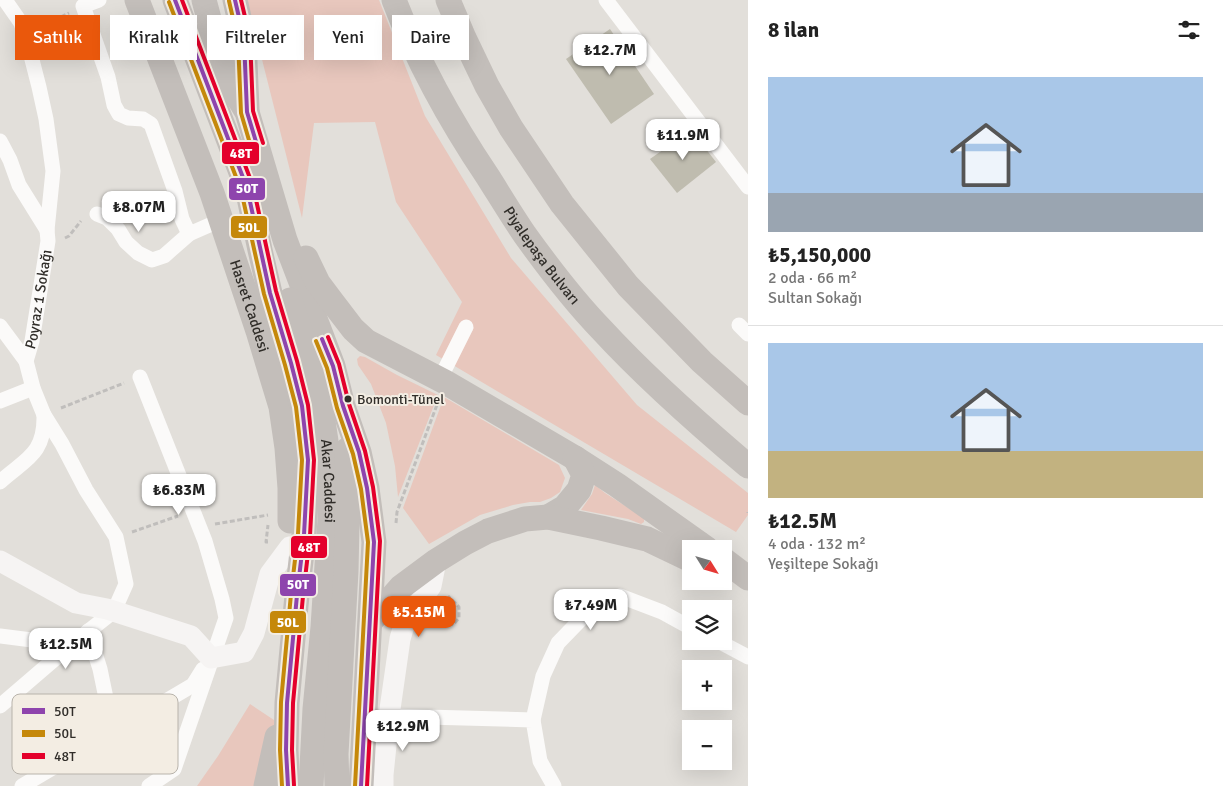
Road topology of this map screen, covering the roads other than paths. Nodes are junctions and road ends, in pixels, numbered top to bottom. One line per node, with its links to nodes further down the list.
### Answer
1 (5, 0): 17 (street, Poyraz 1 Sokağı)
2 (99, 0): 16 (street)
3 (137, 0): 15 (main road, Hasret Caddesi)
4 (174, 0): 13 (main road)
5 (204, 0): 10 (main road)
6 (234, 0): 10 (main road)
7 (394, 0): 30 (main road, Piyalepaşa Bulvarı)
8 (448, 0): 26 (main road)
9 (606, 0): 12 (street)
10 (247, 112): 18 (main road)
11 (0, 141): 17 (street)
12 (748, 187)
13 (247, 188): 42 (main road); 67 (main road, Akar Caddesi)
14 (97, 214): 16 (street)
15 (221, 220): 16 (street); 34 (main road, Hasret Caddesi)
16 (189, 234)
17 (47, 235): 21 (street, Poyraz 1 Sokağı)
18 (285, 240): 23 (main road); 27 (main road)
19 (0, 326): 21 (street)
20 (466, 327): 23 (street)
21 (26, 361): 24 (street, Poyraz 1 Sokağı)
22 (140, 377): 51 (street)
23 (443, 381): 29 (main road)
24 (33, 388): 25 (street); 28 (street, Poyraz 1 Sokağı)
25 (0, 400)
26 (748, 403)
27 (343, 406): 44 (main road); 68 (main road, Akar Caddesi)
28 (44, 415): 31 (street); 43 (street, Poyraz 1 Sokağı)
29 (575, 458): 32 (main road); 33 (main road)
30 (748, 466)
31 (0, 482)
32 (548, 517): 35 (main road); 37 (main road)
33 (694, 540)
34 (290, 547): 42 (main road, Hasret Caddesi); 51 (main road)
35 (682, 556)
36 (0, 561): 43 (main road)
37 (436, 561): 44 (main road); 58 (main road)
38 (732, 566): 39 (main road)
39 (748, 578)
40 (732, 580): 41 (main road)
41 (748, 589)
42 (297, 595): 56 (main road)
43 (114, 611): 46 (street); 51 (main road)
44 (371, 621): 69 (main road)
45 (682, 623): 59 (street)
46 (88, 631): 48 (street); 53 (street)
47 (0, 636): 48 (street)
48 (71, 645): 52 (street)
49 (732, 648): 50 (street)
50 (748, 657)
51 (211, 658): 54 (street); 60 (street)
52 (14, 694)
53 (105, 694)
54 (177, 694)
55 (12, 696): 57 (street)
56 (287, 703): 65 (main road); 66 (main road)
57 (0, 706)
58 (389, 716): 59 (street); 70 (main road)
59 (533, 720): 71 (street)
60 (178, 756)
61 (42, 774): 63 (street)
62 (166, 774): 64 (street)
63 (22, 786)
64 (149, 786)
65 (266, 786)
66 (288, 786)
67 (311, 786)
68 (337, 786)
69 (361, 786)
70 (383, 786)
71 (554, 786)

